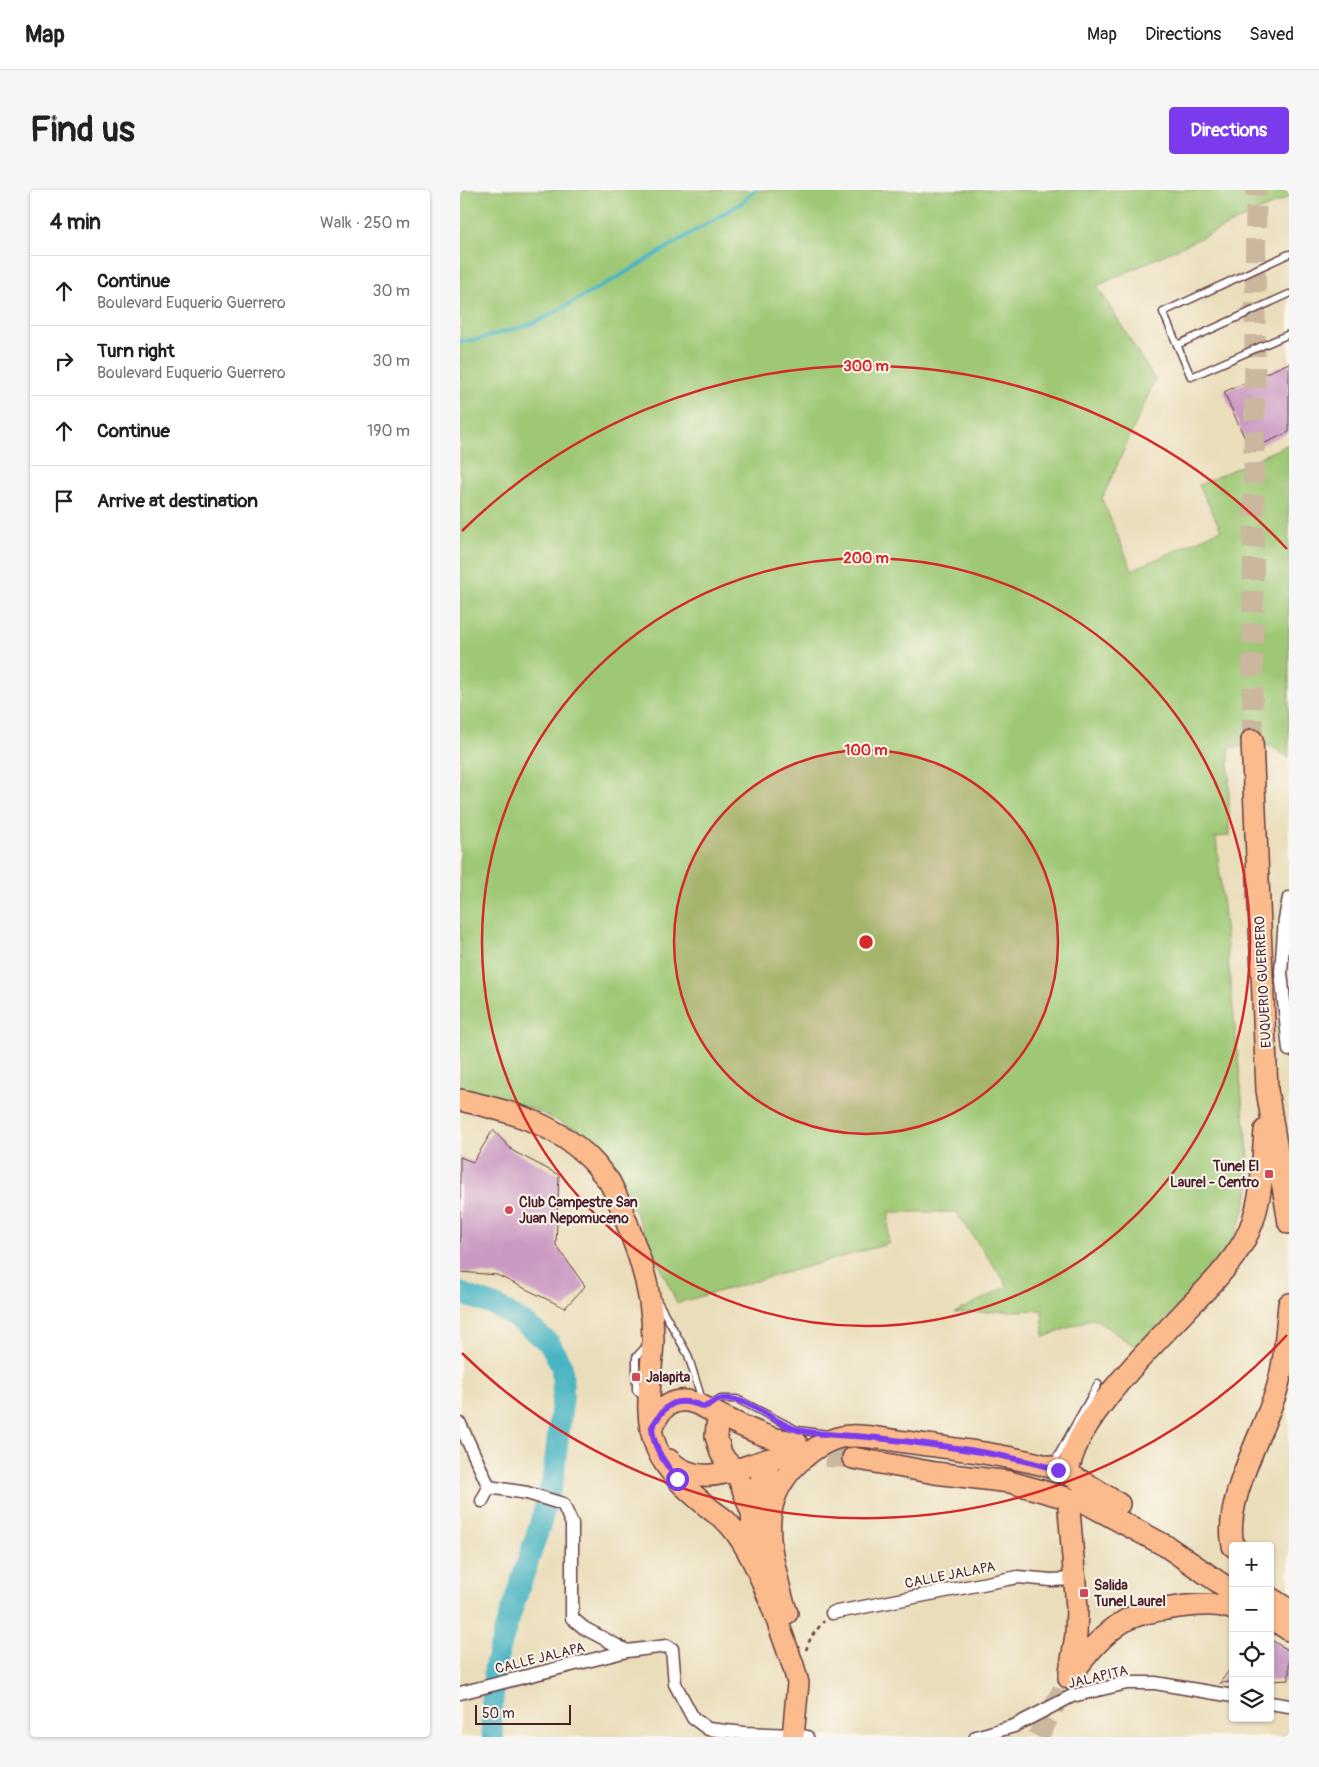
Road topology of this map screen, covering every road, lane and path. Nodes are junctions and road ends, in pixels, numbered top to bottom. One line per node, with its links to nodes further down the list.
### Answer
1 (1289, 254): 4 (lane)
2 (1289, 294): 4 (lane)
3 (1289, 334): 4 (lane)
4 (1177, 345)
5 (1252, 740): 8 (main road, EUQUERIO GUERRERO)
6 (1289, 898): 7 (street)
7 (1289, 1050)
8 (1268, 1090): 10 (main road, EUQUERIO GUERRERO); 19 (main road)
9 (460, 1100): 11 (main road)
10 (1289, 1223)
11 (645, 1278): 14 (lane); 16 (main road)
12 (1289, 1304): 26 (main road)
13 (1098, 1384): 19 (lane)
14 (711, 1411): 16 (main road); 17 (lane); 18 (main road); 20 (main road)
15 (460, 1424): 21 (street)
16 (654, 1437): 20 (main road); 27 (main road)
17 (850, 1446): 19 (main road); 23 (main road); 30 (main road); 37 (main road)
18 (770, 1459): 20 (main road); 25 (main road)
19 (1060, 1467): 23 (main road)
20 (736, 1471): 25 (main road)
21 (489, 1487): 22 (street); 36 (street)
22 (482, 1501)
23 (1119, 1504): 28 (main road)
24 (1069, 1509): 29 (main road)
25 (752, 1513): 27 (main road)
26 (1232, 1542)
27 (756, 1569): 42 (main road)
28 (1229, 1572)
29 (1074, 1579): 32 (main road); 33 (street, CALLE JALAPA)
30 (1229, 1589)
31 (1277, 1605): 35 (main road)
32 (1229, 1608)
33 (832, 1612): 37 (path)
34 (1274, 1625): 35 (main road)
35 (1289, 1631)
36 (627, 1651): 38 (street, CALLE JALAPA); 42 (street, CALLE JALAPA)
37 (803, 1663): 42 (main road)
38 (465, 1692)
39 (1229, 1695): 43 (street, JALAPITA)
40 (1274, 1704): 41 (street)
41 (1289, 1706)
42 (798, 1736)
43 (976, 1737)

